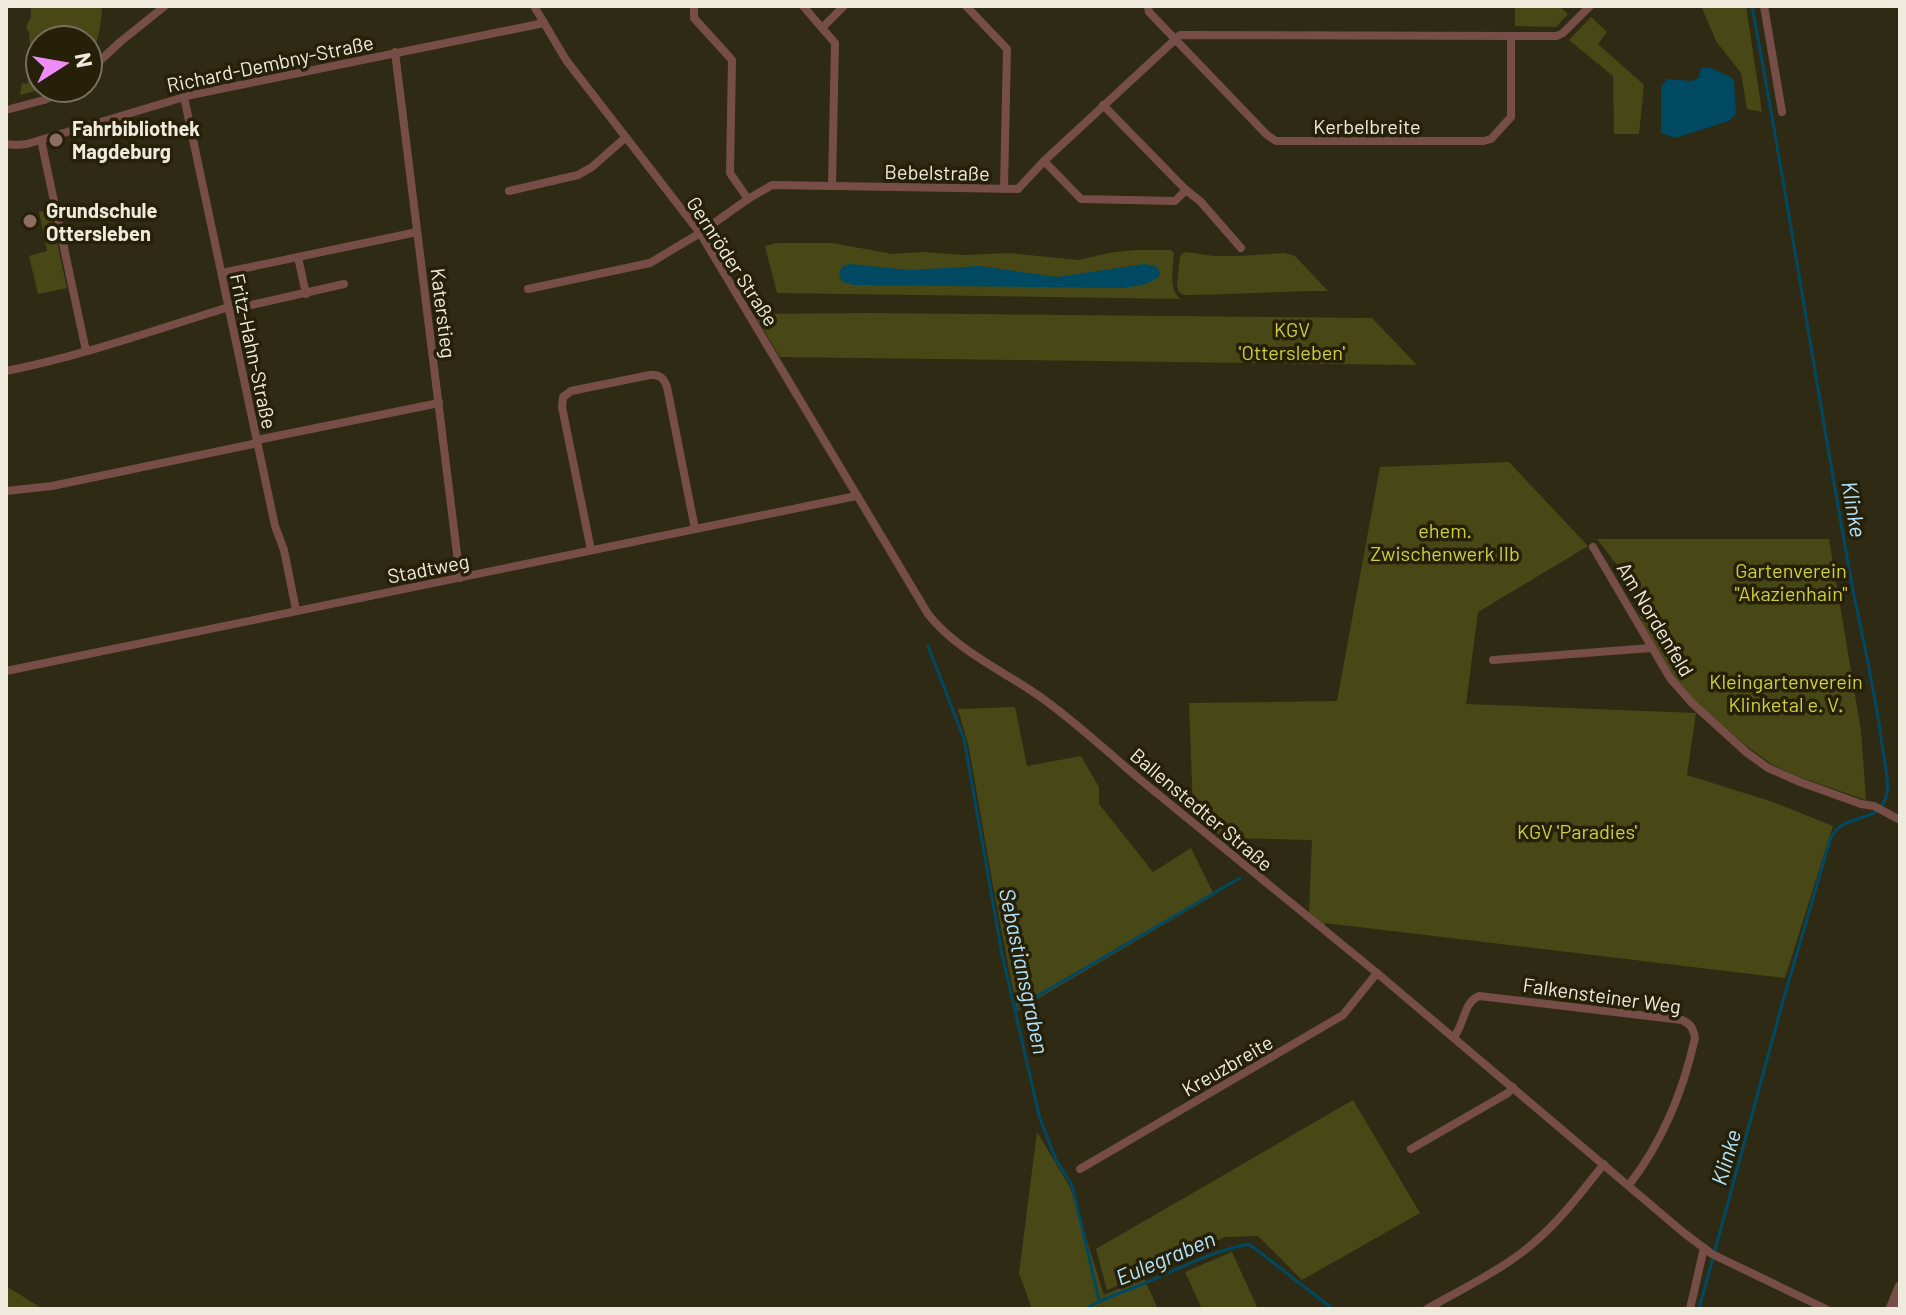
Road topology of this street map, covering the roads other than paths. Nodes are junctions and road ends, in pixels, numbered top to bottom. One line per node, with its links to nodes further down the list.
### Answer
1 (165, 6): 15 (street)
2 (534, 6): 10 (street, Gernröder Straße)
3 (694, 6): 29 (street)
4 (803, 6): 11 (street)
5 (844, 6): 11 (street)
6 (966, 6): 26 (street)
7 (1148, 6): 13 (street)
8 (1590, 6): 12 (street)
9 (1764, 6): 20 (street)
10 (544, 23): 14 (street, Richard-Dembny-Straße); 21 (street, Gernröder Straße)
11 (822, 28): 25 (street)
12 (1511, 36): 13 (street); 13 (street, Kerbelbreite)
13 (1176, 38): 18 (street, Bebelstraße)
14 (395, 52): 16 (street, Richard-Dembny-Straße); 30 (street, Katerstieg)
15 (104, 57)
16 (184, 97): 22 (street, Richard-Dembny-Straße); 34 (street, Fritz-Hahn-Straße)
17 (29, 104): 19 (street)
18 (1103, 105): 24 (street, Bebelstraße); 27 (street)
19 (6, 110)
20 (1782, 112)
21 (626, 137): 28 (street); 31 (street, Gernröder Straße)
22 (41, 140): 23 (street, Richard-Dembny-Straße); 39 (street)
23 (6, 144)
24 (1044, 161): 26 (street, Bebelstraße); 27 (street)
25 (832, 185): 26 (street, Bebelstraße); 29 (street, Bebelstraße)
26 (1004, 189)
27 (1186, 190): 32 (street)
28 (509, 191)
29 (748, 199): 31 (street, Bebelstraße)
30 (417, 232): 33 (street); 41 (street, Katerstieg)
31 (700, 233): 36 (street, Bebelstraße); 44 (street, Gernröder Straße)
32 (1241, 248)
33 (298, 257): 34 (street); 37 (street)
34 (222, 273): 38 (street, Fritz-Hahn-Straße)
35 (344, 284): 37 (street)
36 (528, 289)
37 (306, 294): 38 (street)
38 (229, 309): 39 (street); 42 (street, Fritz-Hahn-Straße)
39 (86, 351): 40 (street)
40 (6, 371)
41 (439, 403): 42 (street); 49 (street, Katerstieg)
42 (257, 442): 43 (street); 50 (street, Fritz-Hahn-Straße)
43 (6, 491)
44 (856, 496): 45 (street, Stadtweg); 46 (street, Gernröder Straße)
45 (695, 529): 48 (street, Stadtweg); 48 (street)
46 (887, 545): 55 (street, Ballenstedter Straße)
47 (1593, 547): 51 (street, Am Nordenfeld)
48 (591, 550): 49 (street, Stadtweg)
49 (460, 578): 50 (street, Stadtweg)
50 (296, 610): 53 (street, Stadtweg)
51 (1651, 648): 52 (street); 54 (street, Am Nordenfeld)
52 (1493, 660)
53 (6, 671)
54 (1900, 820)
55 (1377, 973): 56 (street, Ballenstedter Straße); 60 (street, Kreuzbreite)
56 (1454, 1037): 57 (street, Ballenstedter Straße); 61 (street, Falkensteiner Weg)
57 (1513, 1087): 58 (street); 59 (street, Ballenstedter Straße)
58 (1411, 1149)
59 (1604, 1164): 61 (street, Ballenstedter Straße); 64 (street)
60 (1080, 1169)
61 (1629, 1185): 62 (street, Ballenstedter Straße)
62 (1710, 1252): 65 (street); 66 (street, Ballenstedter Straße)
63 (1900, 1287): 67 (street)
64 (1427, 1309)
65 (1690, 1309)
66 (1826, 1309)
67 (1891, 1309)

